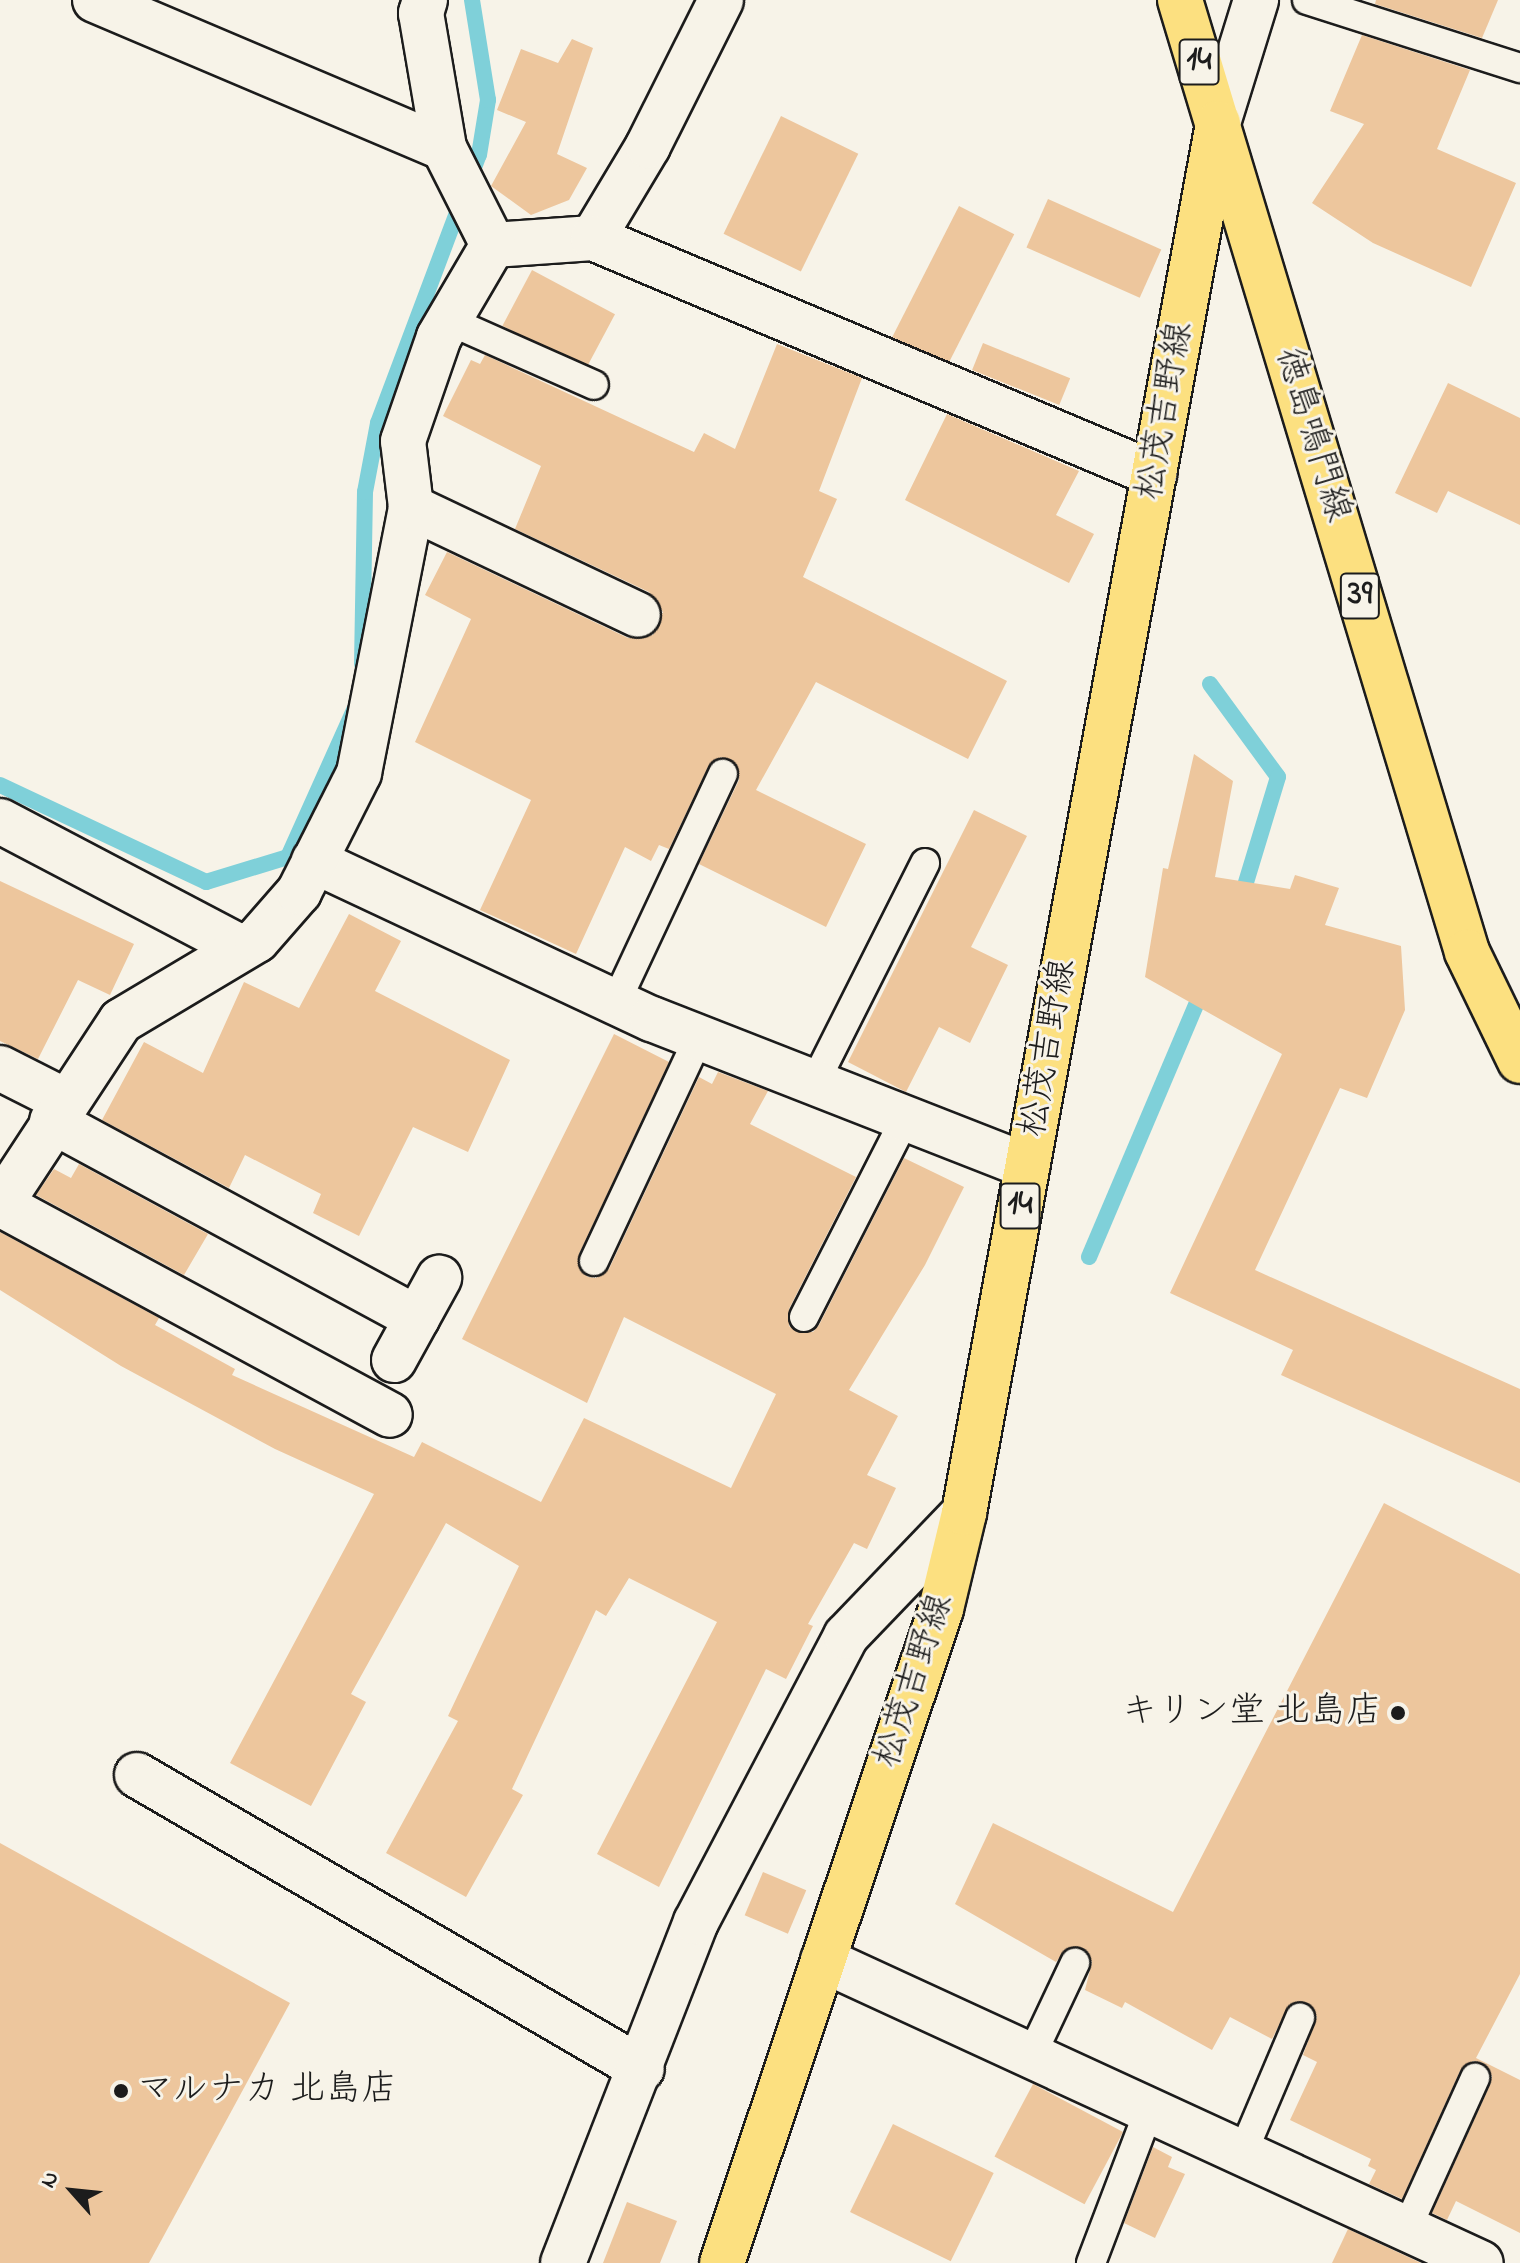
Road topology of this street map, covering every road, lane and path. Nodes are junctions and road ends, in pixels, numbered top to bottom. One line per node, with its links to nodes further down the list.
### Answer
1 (95, 0): 9 (street)
2 (425, 0): 9 (street)
3 (721, 0): 10 (street)
4 (1180, 0): 8 (main road, 松茂吉野線 / 14)
5 (1256, 0): 8 (street)
6 (1307, 0): 7 (lane)
7 (1520, 68)
8 (1218, 123): 14 (main road, 松茂吉野線 / 14); 24 (main road, 徳島鳴門線 / 39)
9 (444, 148): 11 (street)
10 (593, 238): 11 (street); 14 (street)
11 (493, 245): 12 (street)
12 (452, 322): 13 (lane); 15 (street)
13 (594, 385)
14 (1154, 474): 29 (main road, 松茂吉野線 / 14)
15 (411, 507): 16 (street); 19 (street)
16 (638, 615)
17 (723, 774): 22 (lane)
18 (0, 821): 21 (street)
19 (314, 861): 21 (street); 22 (street)
20 (925, 863): 26 (lane)
21 (242, 948): 27 (street)
22 (616, 1002): 23 (street)
23 (699, 1037): 26 (street); 31 (lane)
24 (1520, 1061)
25 (0, 1068): 27 (street)
26 (815, 1082): 28 (street)
27 (59, 1111): 30 (street); 34 (street)
28 (906, 1117): 29 (street); 33 (lane)
29 (1027, 1166): 37 (main road, 松茂吉野線 / 14)
30 (0, 1205): 36 (street)
31 (594, 1261)
32 (439, 1278): 34 (street)
33 (804, 1317)
34 (417, 1318): 35 (street)
35 (394, 1360)
36 (390, 1415)
37 (964, 1513): 39 (main road, 松茂吉野線 / 14); 43 (street)
38 (137, 1775): 43 (street)
39 (823, 1960): 42 (street); 49 (main road, 松茂吉野線 / 14)
40 (1075, 1963): 42 (lane)
41 (1300, 2018): 46 (lane)
42 (1032, 2054): 45 (street)
43 (642, 2069): 48 (street)
44 (1475, 2078): 47 (lane)
45 (1150, 2108): 46 (street); 50 (lane)
46 (1243, 2152): 47 (street)
47 (1407, 2228): 51 (street)
48 (563, 2263)
49 (722, 2263)
50 (1091, 2263)
51 (1481, 2263)

